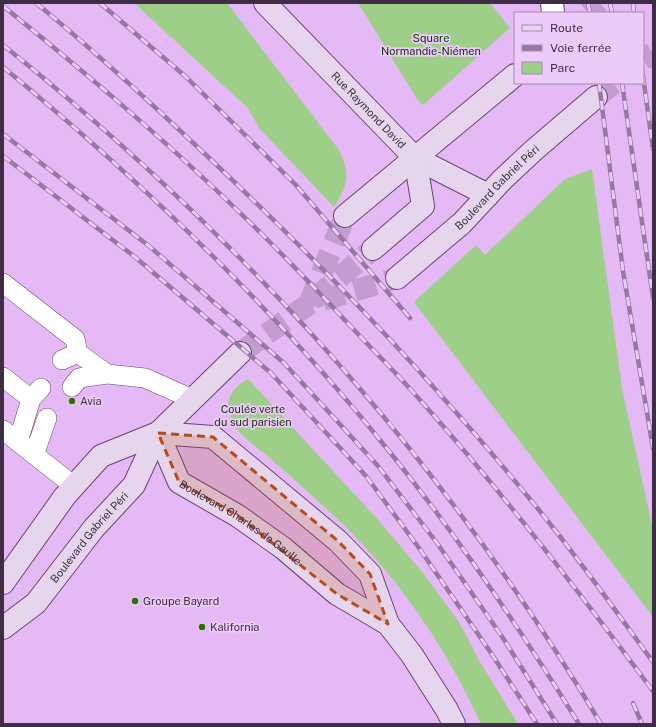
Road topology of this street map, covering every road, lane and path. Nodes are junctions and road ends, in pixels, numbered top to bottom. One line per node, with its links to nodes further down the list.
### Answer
1 (265, 3): 4 (main road, Rue Raymond David)
2 (514, 76): 4 (main road)
3 (596, 97): 5 (main road, Boulevard Gabriel Péri)
4 (415, 158): 5 (main road, Rue Raymond David); 6 (main road); 7 (main road)
5 (488, 195): 8 (main road, Boulevard Gabriel Péri)
6 (345, 216)
7 (373, 249)
8 (397, 278)
9 (3, 283): 11 (lane)
10 (240, 353): 14 (main road, Boulevard Gabriel Péri)
11 (107, 374): 13 (lane); 14 (lane)
12 (3, 377): 18 (lane)
13 (72, 387)
14 (192, 399): 17 (main road, Boulevard Gabriel Péri)
15 (47, 418): 19 (lane)
16 (3, 430): 18 (lane)
17 (158, 433): 20 (main road, Boulevard Gabriel Péri); 22 (main road, Boulevard Charles de Gaulle); 22 (main road, Boulevard Charles de Gaulle); 23 (main road, Boulevard Gabriel Péri)
18 (18, 442): 19 (lane)
19 (34, 455): 20 (lane)
20 (74, 486): 21 (main road, Boulevard Gabriel Péri)
21 (3, 583)
22 (388, 624): 24 (main road, Boulevard Charles de Gaulle)
23 (3, 628)
24 (454, 724)

